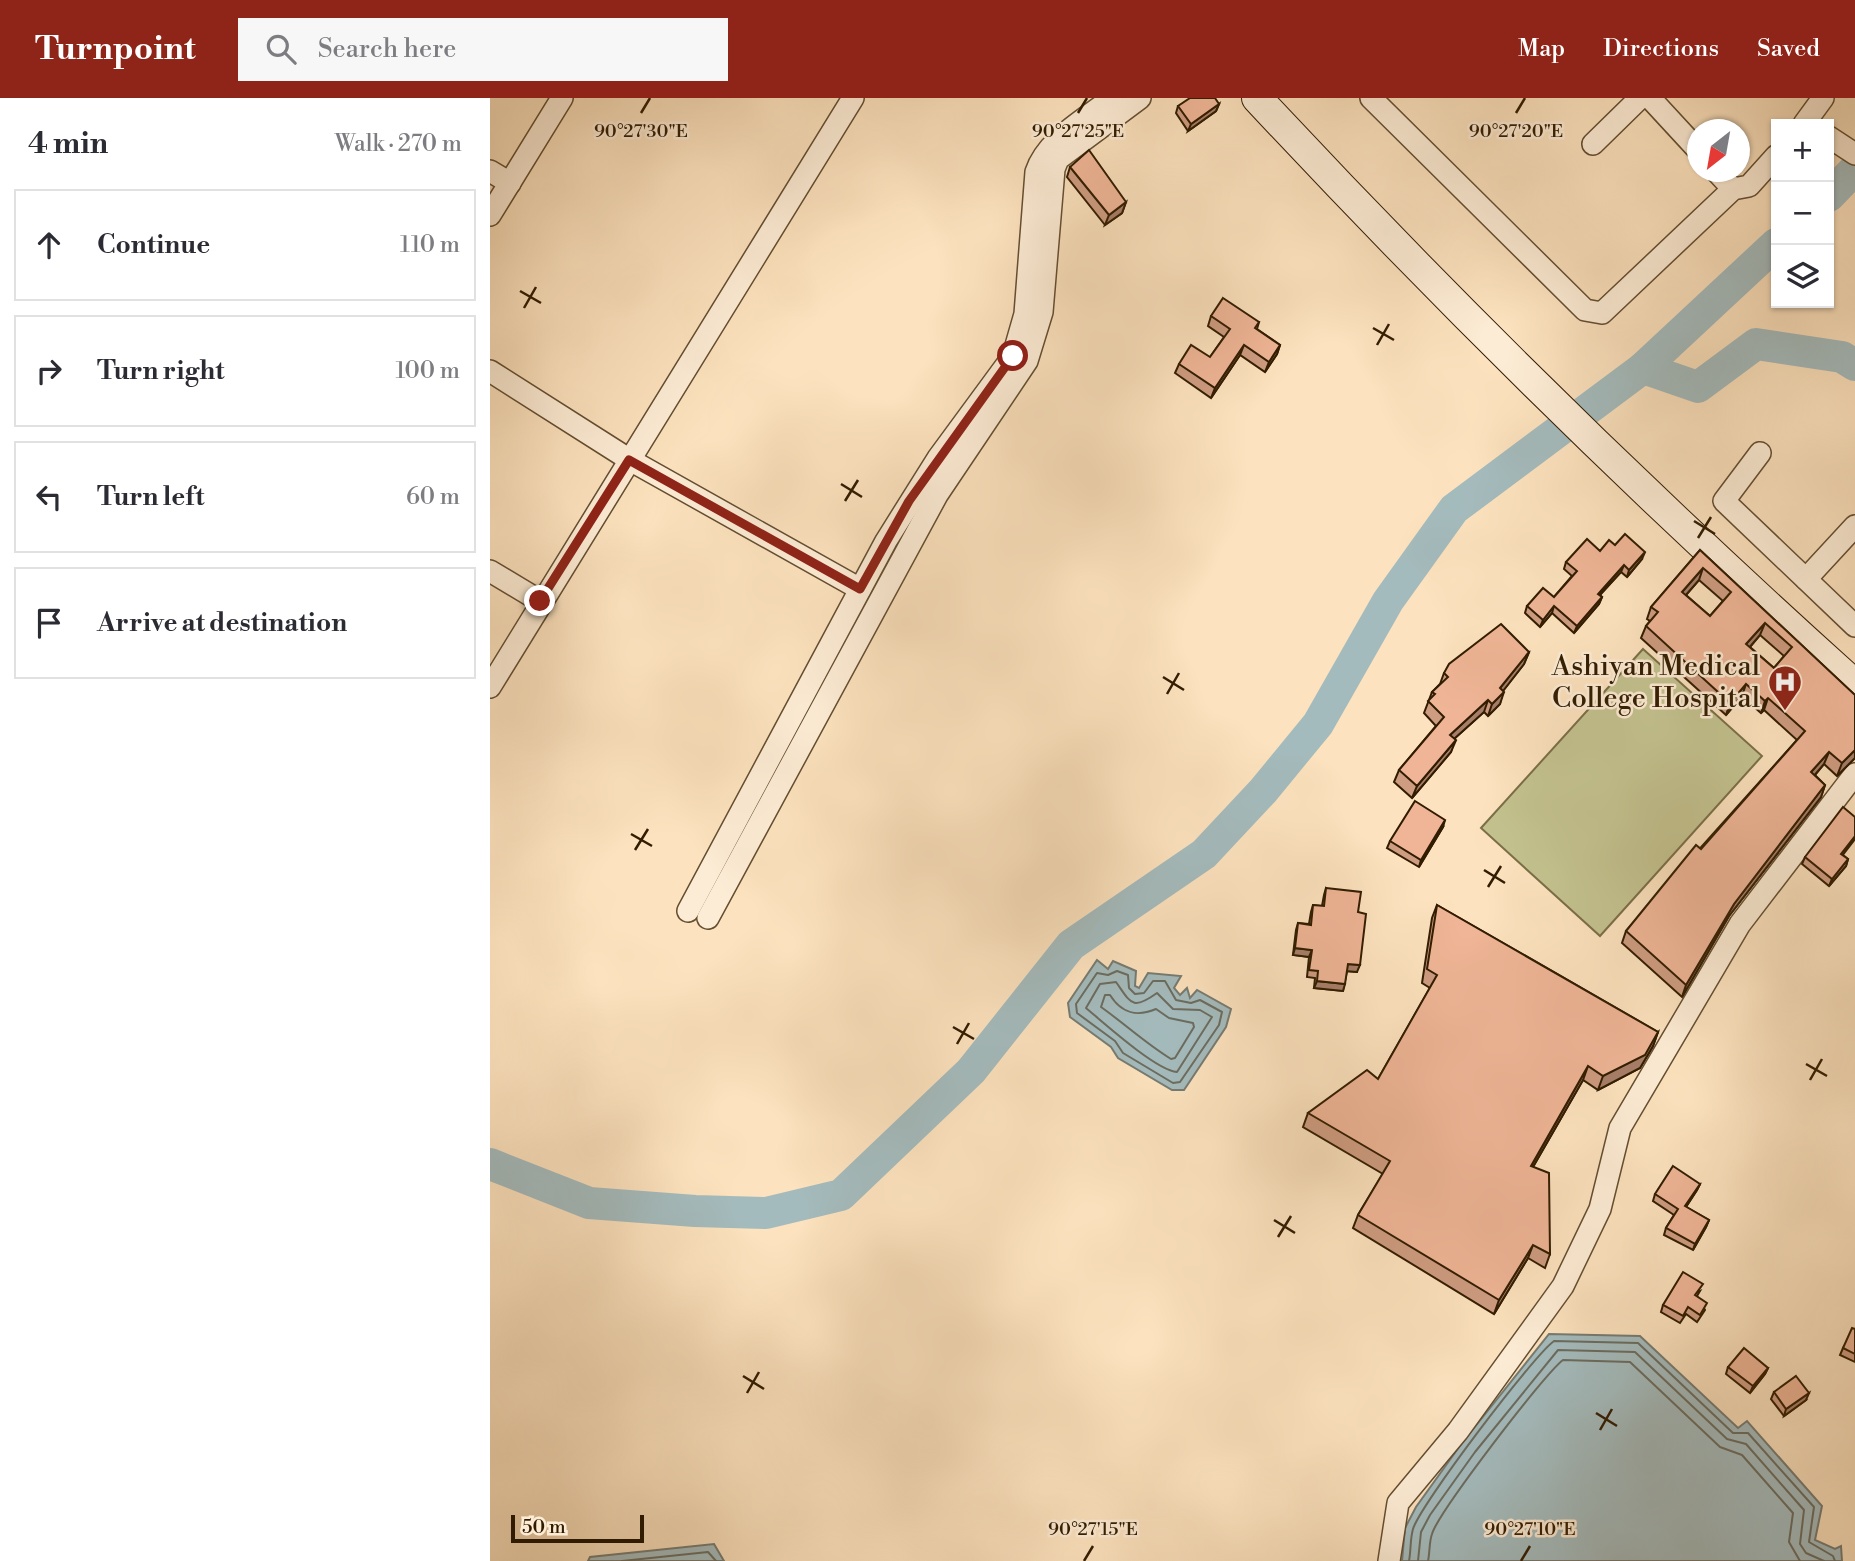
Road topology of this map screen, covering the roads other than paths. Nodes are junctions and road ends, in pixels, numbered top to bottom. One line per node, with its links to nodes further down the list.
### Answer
1 (562, 98): 16 (street)
2 (853, 98): 22 (street)
3 (1112, 98): 19 (street)
4 (1140, 98): 19 (street)
5 (1257, 98): 29 (street)
6 (1371, 98): 17 (street)
7 (1640, 98): 12 (street)
8 (1823, 98): 10 (street)
9 (1657, 102): 11 (street)
10 (1808, 119)
11 (1687, 137)
12 (1593, 144)
13 (1771, 162): 17 (street)
14 (490, 171): 16 (street)
15 (1726, 182): 17 (street)
16 (510, 183): 18 (street)
17 (1733, 189)
18 (490, 215)
19 (1038, 261): 26 (street); 33 (street)
20 (490, 371): 22 (street)
21 (1760, 453): 25 (street)
22 (629, 460): 26 (street); 27 (street)
23 (1855, 526): 25 (street)
24 (490, 571): 27 (street)
25 (1806, 579): 28 (street)
26 (860, 589): 32 (street)
27 (540, 601): 30 (street)
28 (1855, 626)
29 (1855, 685)
30 (490, 687)
31 (1855, 774): 34 (street)
32 (741, 807): 33 (street); 33 (street)
33 (762, 820)
34 (1389, 1561)

